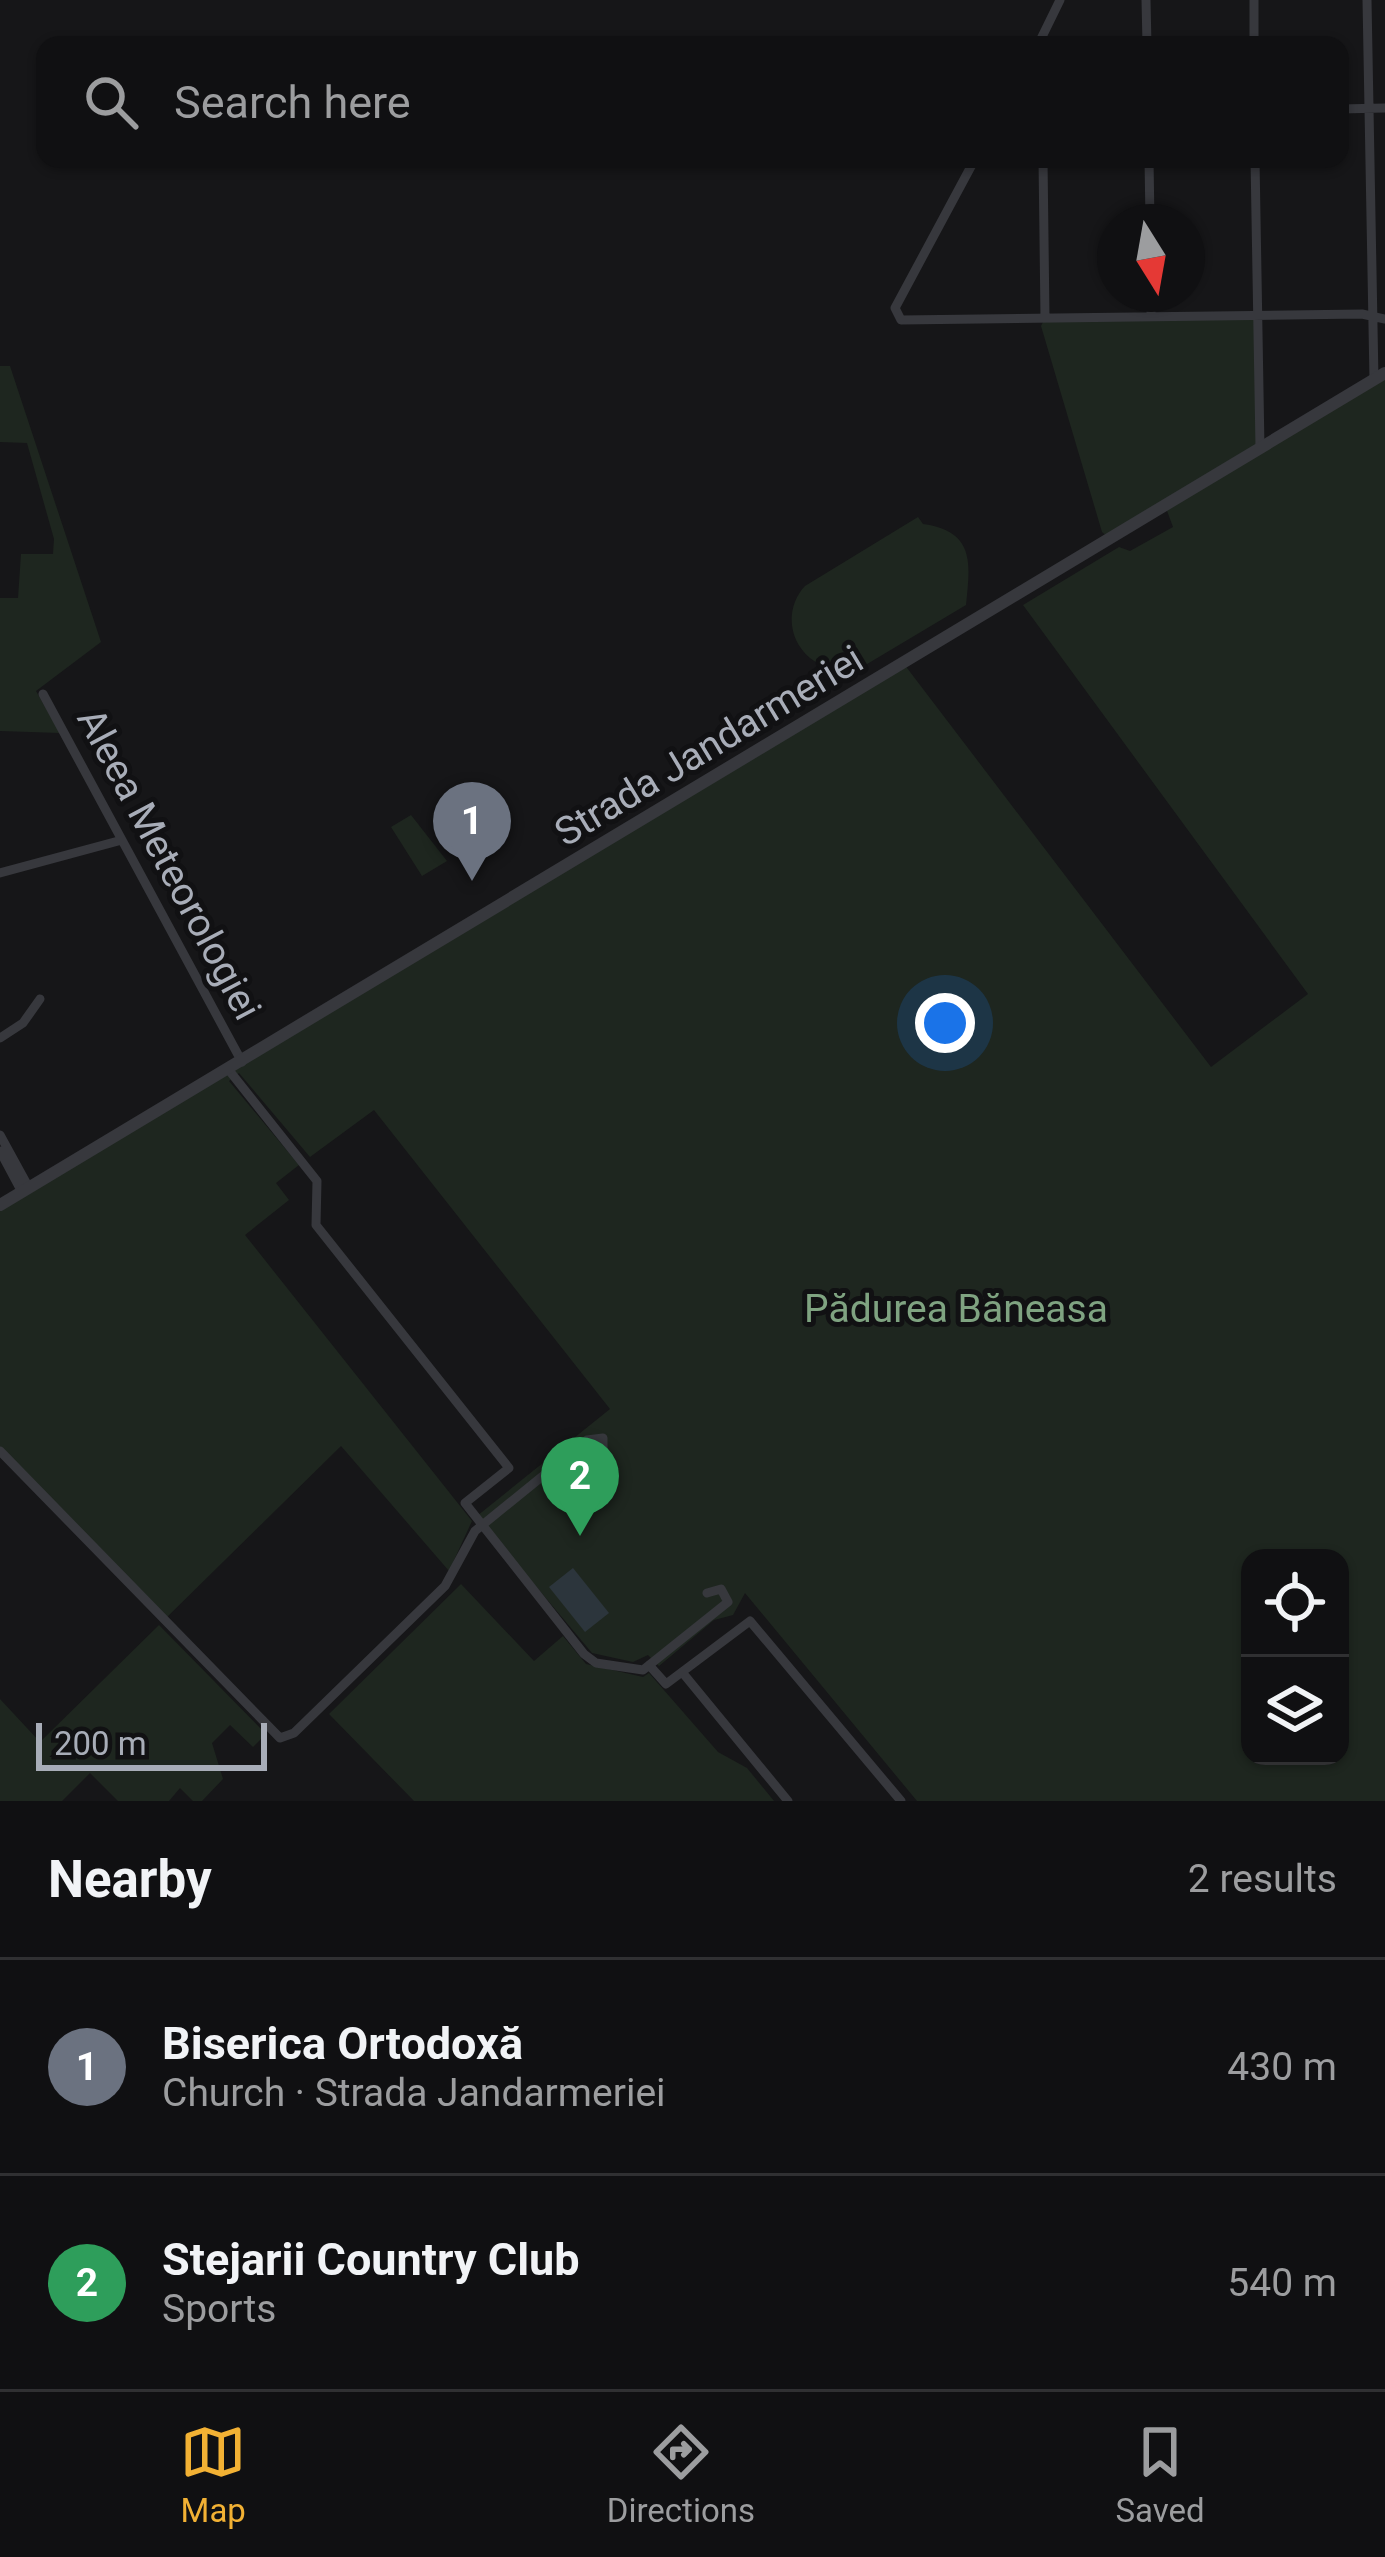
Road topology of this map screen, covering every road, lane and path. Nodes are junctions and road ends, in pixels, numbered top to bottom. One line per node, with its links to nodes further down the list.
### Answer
1 (1060, 0): 5 (street)
2 (1147, 0): 6 (street)
3 (1254, 0): 7 (street)
4 (1366, 0): 8 (street)
5 (1043, 36)
6 (1147, 36)
7 (1254, 36)
8 (1367, 108): 9 (street); 10 (street); 17 (street)
9 (1385, 108)
10 (1349, 109)
11 (970, 168): 20 (street)
12 (1043, 168): 20 (street)
13 (1149, 168): 15 (street)
14 (1256, 168): 18 (street)
15 (1150, 204)
16 (1151, 312): 19 (street)
17 (1370, 315): 18 (street); 21 (street); 22 (street)
18 (1258, 316): 19 (street); 23 (street)
19 (1151, 317): 20 (street)
20 (1045, 318)
21 (1385, 319)
22 (1379, 377): 23 (street, Strada Jandarmeriei)
23 (1260, 448): 29 (street, Strada Jandarmeriei)
24 (43, 694): 25 (street, Aleea Meteorologiei)
25 (122, 840): 26 (street); 29 (street, Aleea Meteorologiei)
26 (0, 873)
27 (40, 999): 28 (street)
28 (0, 1039)
29 (242, 1061): 30 (street, Strada Jandarmeriei)
30 (228, 1069): 33 (street, Strada Jandarmeriei); 37 (street)
31 (0, 1135): 33 (street)
32 (0, 1151): 33 (street)
33 (26, 1190): 34 (street, Strada Jandarmeriei)
34 (0, 1205)
35 (0, 1451): 37 (street)
36 (604, 1455): 37 (street)
37 (483, 1524): 39 (street)
38 (707, 1593): 39 (street)
39 (649, 1665): 40 (street)
40 (682, 1672): 41 (street); 42 (street)
41 (788, 1801)
42 (901, 1801)

